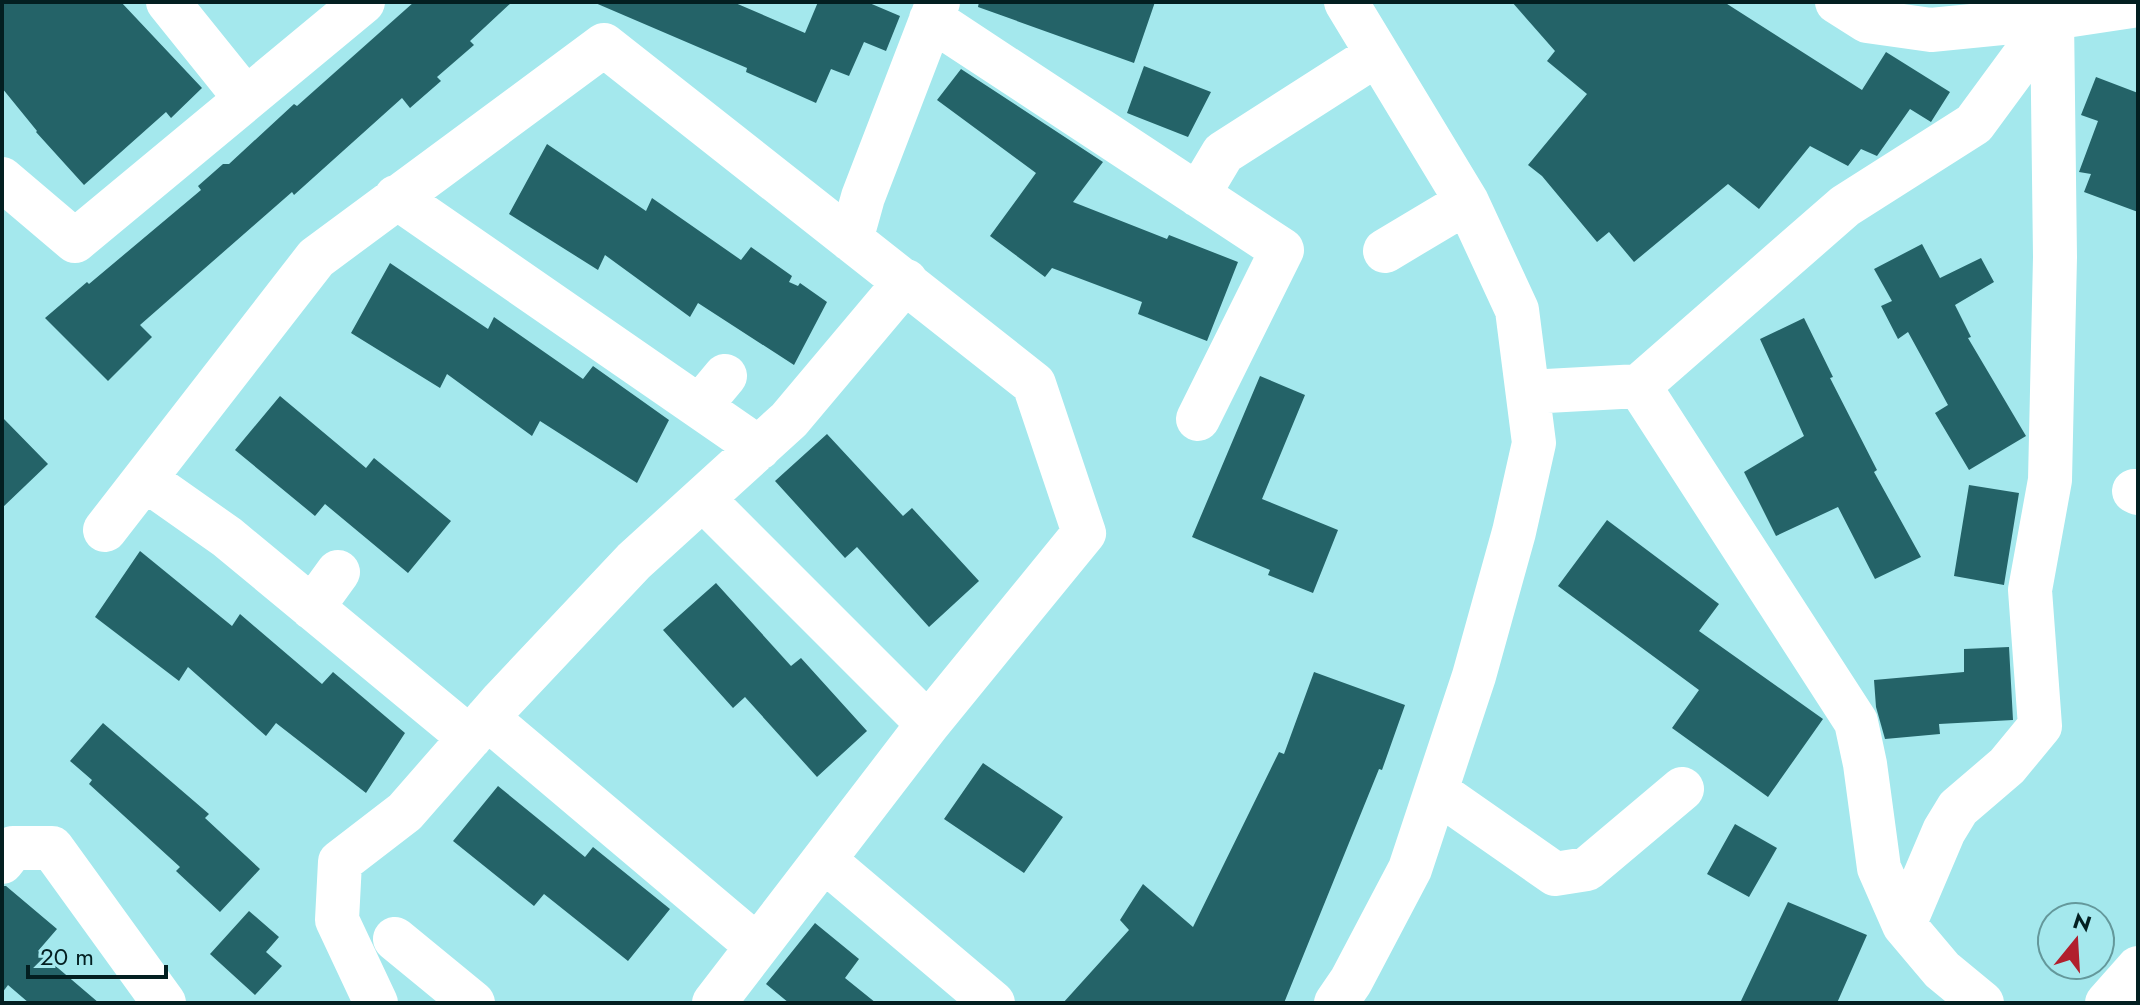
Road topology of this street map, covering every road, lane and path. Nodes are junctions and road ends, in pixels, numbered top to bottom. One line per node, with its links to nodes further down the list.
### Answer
1 (168, 2): 9 (street)
2 (363, 2): 9 (street)
3 (1346, 2): 8 (street)
4 (1837, 2): 7 (street)
5 (2138, 5): 7 (street)
6 (935, 10): 11 (street); 14 (street)
7 (2073, 11): 17 (street); 32 (street)
8 (1376, 55): 11 (street); 13 (street)
9 (246, 99): 10 (street)
10 (2, 179)
11 (1198, 195): 19 (street)
12 (396, 197): 14 (street); 20 (street); 21 (street)
13 (1467, 202): 15 (street); 18 (street)
14 (851, 240): 16 (street)
15 (1385, 251)
16 (906, 281): 20 (street); 26 (street)
17 (1639, 386): 18 (street); 32 (street)
18 (1528, 392): 29 (street)
19 (1198, 419)
20 (759, 448): 22 (street)
21 (146, 480): 23 (street); 25 (street)
22 (703, 499): 26 (street); 27 (street)
23 (105, 530)
24 (338, 572): 25 (street)
25 (312, 608): 27 (street)
26 (928, 724): 30 (street)
27 (478, 728): 34 (street); 37 (street)
28 (1682, 789): 29 (street)
29 (1436, 791): 41 (street)
30 (824, 860): 34 (street); 40 (street)
31 (2, 862): 36 (street)
32 (1904, 925): 42 (street)
33 (395, 939): 38 (street)
34 (757, 946): 39 (street)
35 (2138, 968): 43 (street)
36 (164, 1003)
37 (376, 1003)
38 (473, 1003)
39 (714, 1003)
40 (993, 1003)
41 (1336, 1003)
42 (1982, 1003)
43 (2107, 1003)

